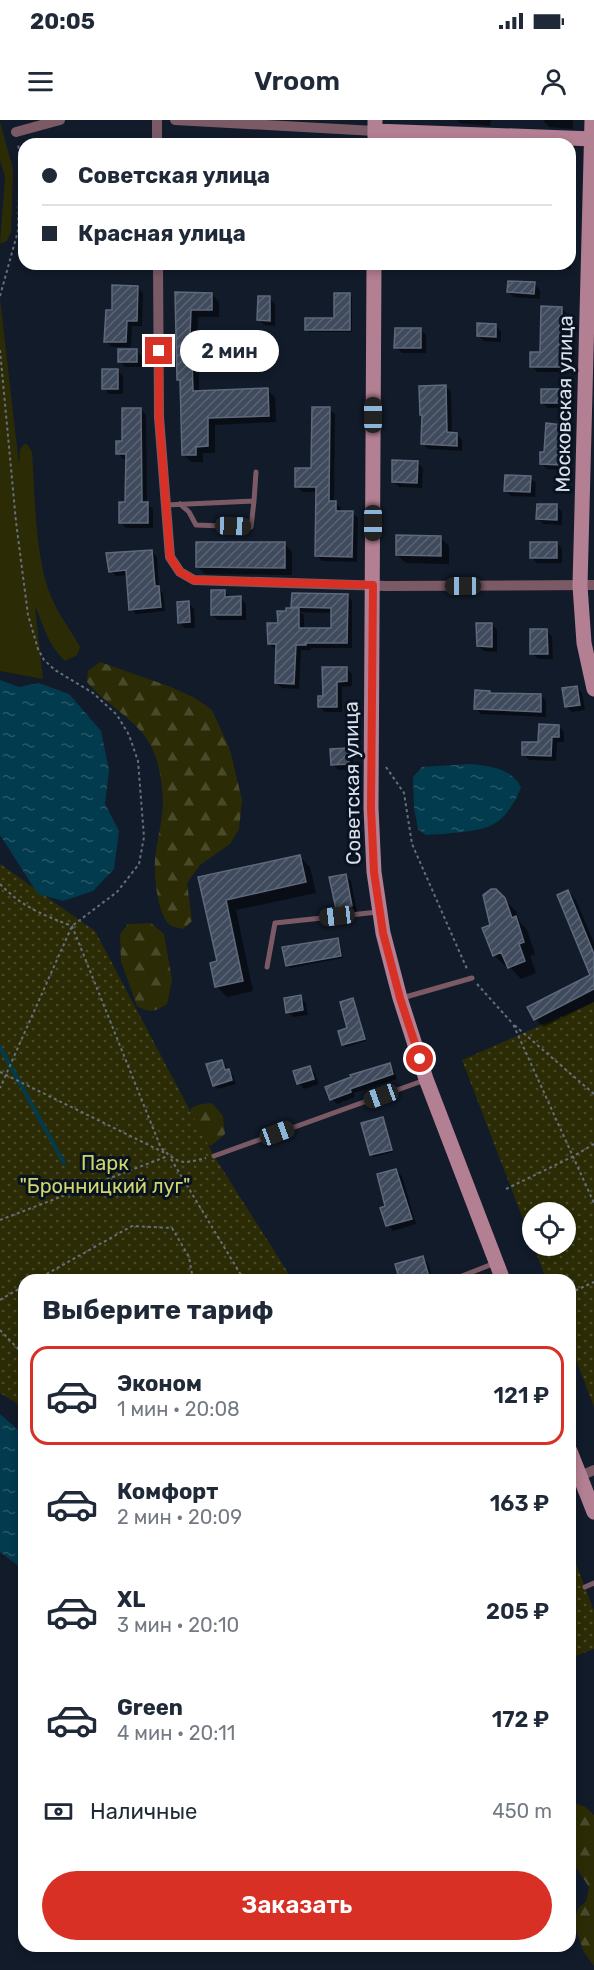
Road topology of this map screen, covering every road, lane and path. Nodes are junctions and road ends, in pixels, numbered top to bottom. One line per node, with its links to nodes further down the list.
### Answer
1 (60, 120): 5 (street)
2 (157, 120): 7 (street)
3 (175, 120): 6 (street)
4 (592, 120): 10 (main road, Московская улица)
5 (16, 132): 11 (path)
6 (375, 132): 8 (main road)
7 (157, 138)
8 (562, 138)
9 (576, 138): 10 (main road)
10 (593, 139): 22 (main road, Московская улица)
11 (18, 146)
12 (18, 231): 15 (path)
13 (158, 270): 20 (street)
14 (374, 270): 21 (main road, Советская улица)
15 (0, 296)
16 (0, 350): 27 (path)
17 (256, 472): 18 (lane)
18 (254, 501): 19 (lane); 19 (lane)
19 (180, 504): 20 (lane)
20 (166, 505): 21 (street)
21 (373, 585): 22 (street); 26 (main road, Советская улица)
22 (587, 586): 23 (main road, Московская улица)
23 (594, 689)
24 (382, 761): 29 (path)
25 (0, 884): 27 (path)
26 (380, 911): 28 (lane); 30 (main road, Советская улица)
27 (72, 926): 33 (path); 38 (path)
28 (267, 967)
29 (472, 978): 30 (lane); 31 (path)
30 (400, 998): 34 (main road, Советская улица)
31 (513, 1024): 36 (path); 40 (path)
32 (0, 1072): 33 (path)
33 (6, 1075): 35 (path); 38 (path)
34 (426, 1079): 39 (lane); 44 (main road, Советская улица)
35 (0, 1088)
36 (594, 1094)
37 (594, 1144): 40 (path)
38 (169, 1155): 39 (path); 43 (path); 47 (path)
39 (214, 1156)
40 (572, 1157): 41 (path); 42 (path)
41 (506, 1189)
42 (594, 1203)
43 (0, 1220)
44 (497, 1262): 48 (lane); 49 (main road, Советская улица)
45 (47, 1274): 46 (path)
46 (192, 1274)
47 (240, 1274)
48 (467, 1274)
49 (501, 1274)
50 (594, 1282): 52 (path)
51 (18, 1290): 53 (path)
52 (576, 1290)
53 (0, 1300)
54 (0, 1330): 55 (path)
55 (18, 1349)
56 (576, 1458): 57 (main road)
57 (587, 1473): 58 (main road)
58 (594, 1512)
59 (594, 1583): 60 (lane)
60 (585, 1587)

